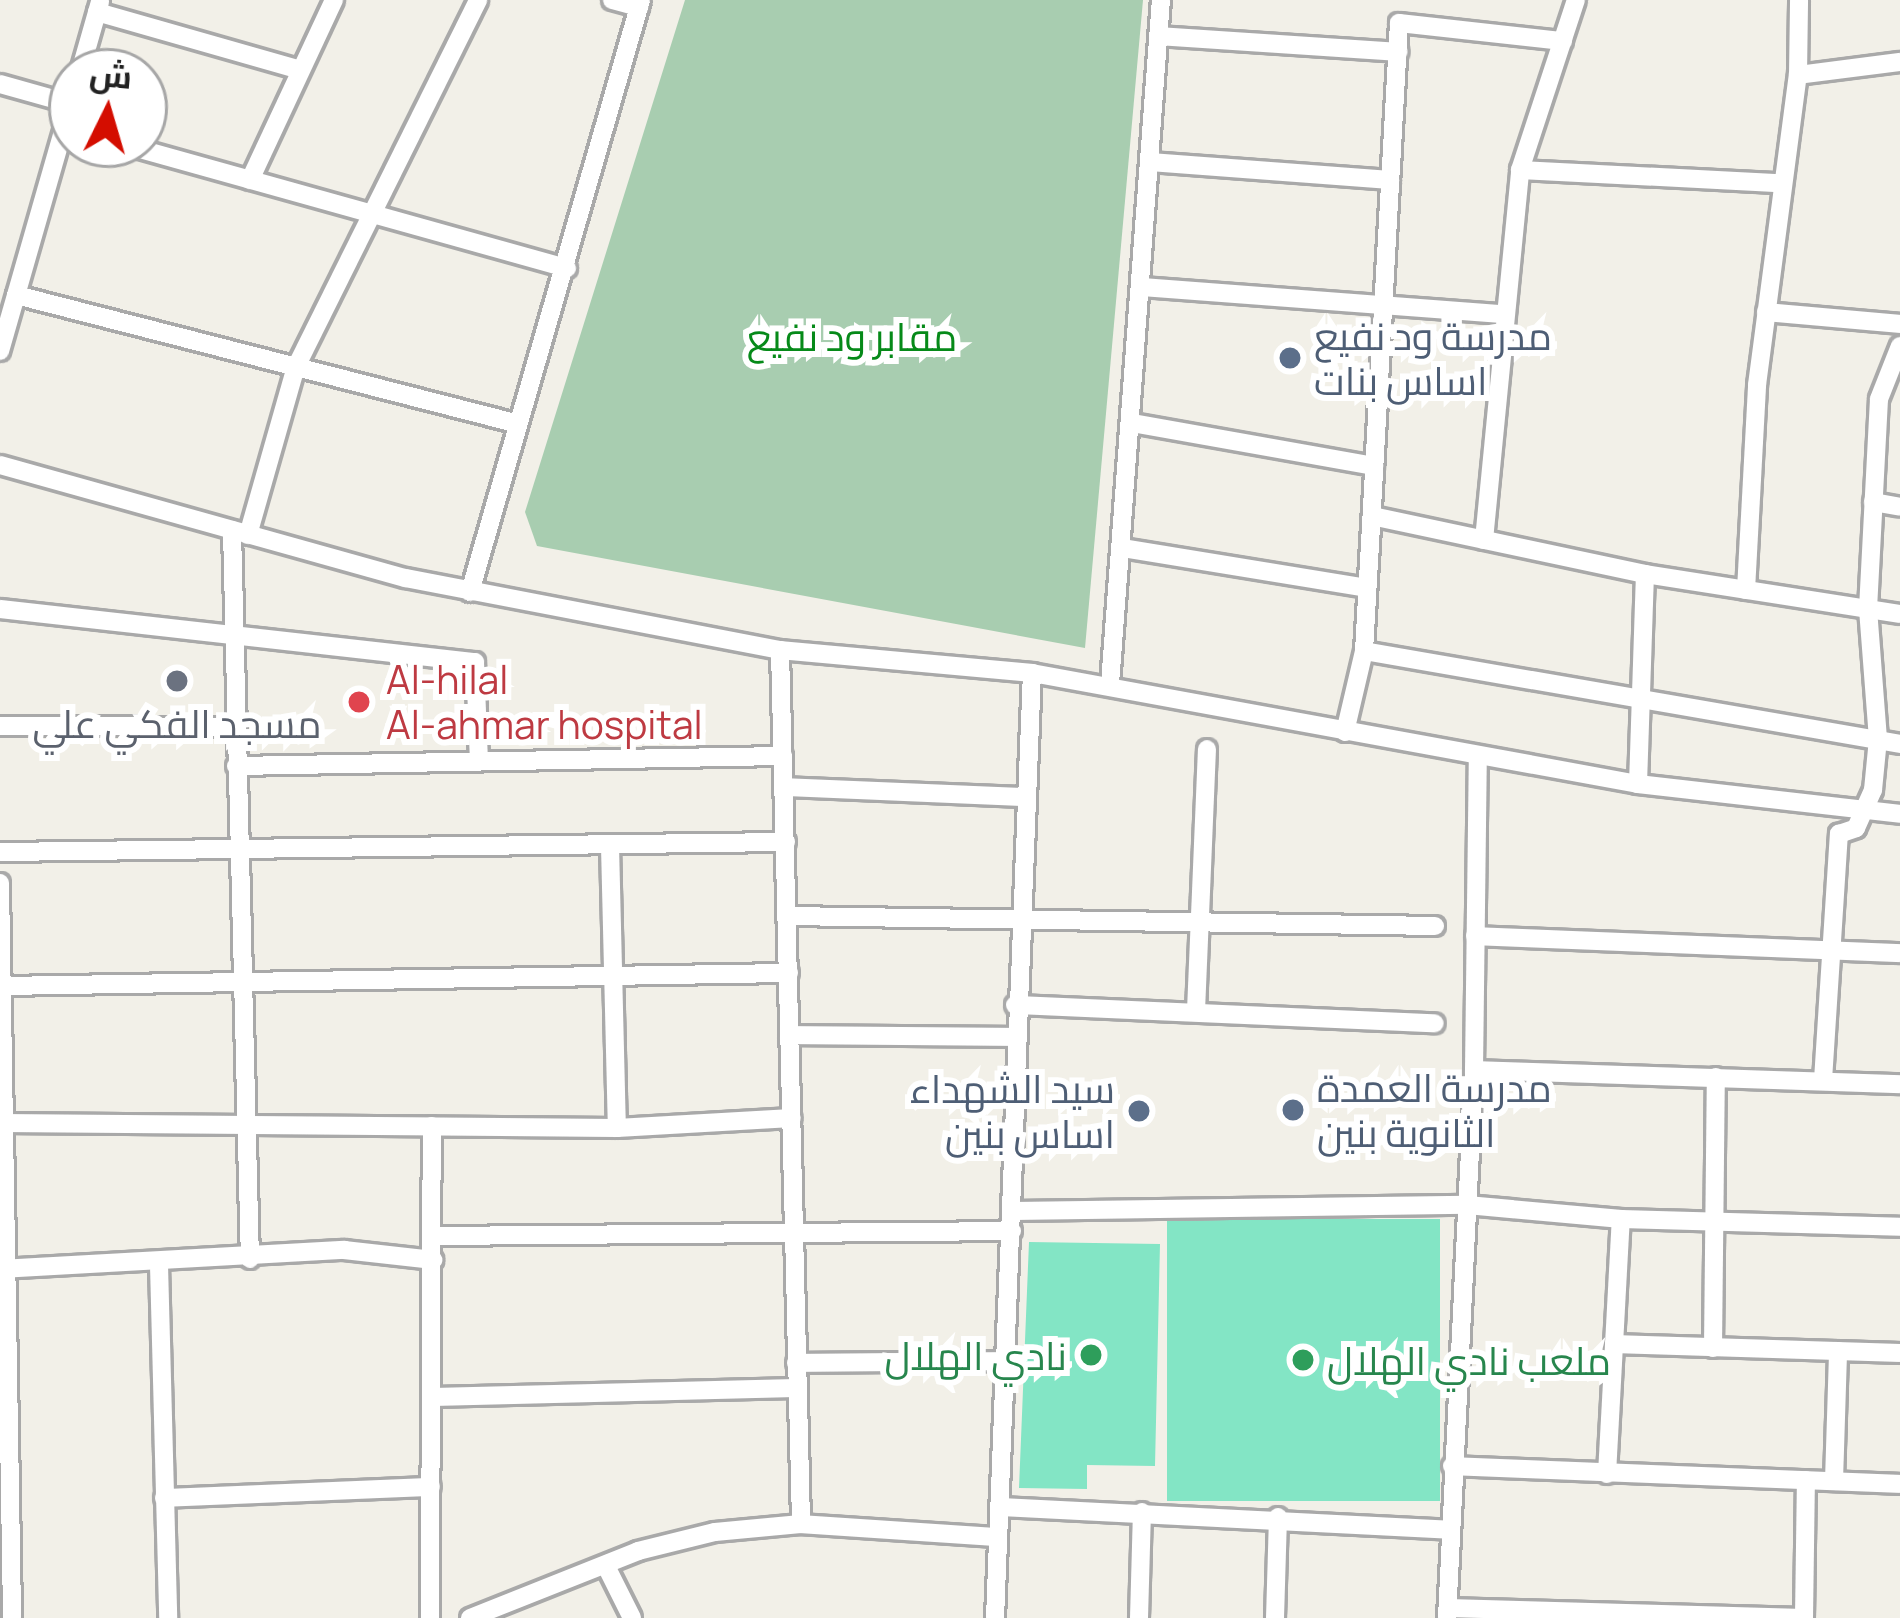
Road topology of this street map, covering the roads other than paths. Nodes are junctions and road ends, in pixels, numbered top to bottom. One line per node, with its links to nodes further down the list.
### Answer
1 (334, 0): 14 (street)
2 (478, 0): 25 (street)
3 (612, 0): 7 (street)
4 (1161, 0): 9 (street)
5 (1576, 0): 10 (street)
6 (1799, 0): 15 (street)
7 (640, 3): 26 (street)
8 (99, 6): 11 (street); 14 (street)
9 (1159, 36): 12 (street); 19 (street)
10 (1563, 41): 12 (street); 21 (street)
11 (87, 48)
12 (1398, 52): 23 (street)
13 (1900, 62): 15 (street)
14 (297, 69): 22 (street)
15 (1798, 75): 24 (street)
16 (0, 84): 17 (street)
17 (48, 96)
18 (168, 157): 22 (street)
19 (1150, 162): 23 (street); 27 (street)
20 (56, 168): 28 (street)
21 (1520, 170): 24 (street); 31 (street)
22 (250, 180): 25 (street)
23 (1390, 180): 29 (street)
24 (1780, 183): 30 (street)
25 (374, 214): 26 (street); 36 (street)
26 (567, 268): 37 (street)
27 (1141, 287): 29 (street); 38 (street)
28 (16, 295): 33 (street); 36 (street)
29 (1383, 304): 31 (street); 40 (street)
30 (1766, 312): 32 (street); 49 (street)
31 (1504, 314): 45 (street)
32 (1900, 324)
33 (3, 329): 35 (street)
34 (1900, 346): 41 (street)
35 (0, 352)
36 (296, 367): 37 (street); 44 (street)
37 (515, 423): 50 (street)
38 (1132, 424): 40 (street); 46 (street)
39 (0, 465): 44 (street)
40 (1374, 466): 43 (street)
41 (1874, 502): 42 (street); 52 (street)
42 (1900, 507)
43 (1372, 516): 45 (street); 48 (street)
44 (240, 532): 50 (street); 54 (street)
45 (1484, 540): 47 (street)
46 (1123, 548): 48 (street); 58 (street)
47 (1645, 574): 49 (street); 59 (street)
48 (1367, 588): 56 (street)
49 (1746, 590): 52 (street)
50 (470, 592): 55 (street)
51 (0, 609): 54 (street)
52 (1868, 609): 53 (street); 63 (street)
53 (1900, 614)
54 (234, 631): 61 (street); 68 (street)
55 (780, 650): 57 (street); 66 (street)
56 (1364, 651): 59 (street); 62 (street)
57 (1033, 673): 58 (street); 72 (street)
58 (1110, 684): 62 (street)
59 (1639, 698): 63 (street); 70 (street)
60 (0, 726): 61 (street)
61 (236, 727): 69 (street)
62 (1346, 732): 67 (street)
63 (1878, 739): 64 (street); 73 (street)
64 (1900, 744)
65 (1207, 749): 82 (street)
66 (783, 756): 68 (street); 71 (street)
67 (1478, 756): 70 (street); 84 (street)
68 (478, 761): 69 (street)
69 (236, 766): 76 (street)
70 (1638, 784): 73 (street)
71 (784, 787): 72 (street); 75 (street)
72 (1025, 797): 81 (street)
73 (1864, 811): 74 (street); 85 (street)
74 (1900, 814)
75 (786, 842): 77 (street); 80 (street)
76 (238, 846): 77 (street); 78 (street); 90 (street)
77 (610, 846): 89 (street)
78 (0, 852)
79 (0, 883): 87 (street)
80 (787, 916): 81 (street); 88 (street)
81 (1017, 917): 82 (street); 91 (street)
82 (1201, 920): 83 (street); 92 (street)
83 (1435, 926)
84 (1475, 936): 85 (street); 96 (street)
85 (1829, 950): 86 (street); 98 (street)
86 (1900, 953)
87 (2, 973): 90 (street); 102 (street)
88 (789, 973): 89 (street); 94 (street)
89 (614, 977): 90 (street); 104 (street)
90 (239, 980): 101 (street)
91 (1016, 1005): 92 (street); 95 (street)
92 (1196, 1012): 93 (street)
93 (1435, 1023)
94 (789, 1035): 95 (street); 100 (street)
95 (1015, 1037): 107 (street)
96 (1474, 1070): 97 (street); 105 (street)
97 (1716, 1077): 98 (street); 108 (street)
98 (1823, 1080): 99 (street)
99 (1900, 1084)
100 (792, 1118): 104 (street); 110 (street)
101 (243, 1122): 102 (street); 103 (street); 112 (street)
102 (2, 1123): 115 (street)
103 (432, 1126): 104 (street); 111 (street)
104 (616, 1128)
105 (1467, 1205): 106 (street); 107 (street); 125 (street)
106 (1622, 1219): 108 (street); 116 (street)
107 (1012, 1221): 110 (street); 120 (street)
108 (1718, 1222): 109 (street); 117 (street)
109 (1900, 1227)
110 (794, 1230): 111 (street); 121 (street)
111 (433, 1236): 113 (street)
112 (250, 1259): 113 (street); 114 (street)
113 (433, 1260): 124 (street)
114 (158, 1265): 115 (street); 131 (street)
115 (3, 1269): 123 (street)
116 (1614, 1344): 117 (street); 126 (street)
117 (1713, 1348): 118 (street)
118 (1838, 1351): 119 (street); 128 (street)
119 (1900, 1353)
120 (1006, 1361): 121 (street); 132 (street)
121 (796, 1363): 122 (street)
122 (797, 1388): 124 (street); 136 (street)
123 (4, 1390): 133 (street)
124 (432, 1397): 130 (street)
125 (1452, 1466): 126 (street); 137 (street)
126 (1607, 1474): 127 (street)
127 (1805, 1480): 128 (street); 149 (street)
128 (1834, 1481): 129 (street)
129 (1900, 1484)
130 (431, 1487): 131 (street); 143 (street)
131 (164, 1498): 142 (street)
132 (1000, 1508): 134 (street); 138 (street)
133 (5, 1509): 141 (street)
134 (1142, 1512): 135 (street); 147 (street)
135 (1278, 1517): 137 (street); 148 (street)
136 (801, 1524): 138 (street); 139 (street)
137 (1450, 1530): 140 (street)
138 (998, 1537): 146 (street)
139 (606, 1566): 144 (street); 145 (street)
140 (1448, 1613): 149 (street)
141 (12, 1618)
142 (168, 1618)
143 (430, 1618)
144 (470, 1618)
145 (632, 1618)
146 (995, 1618)
147 (1139, 1618)
148 (1275, 1618)
149 (1804, 1618)

